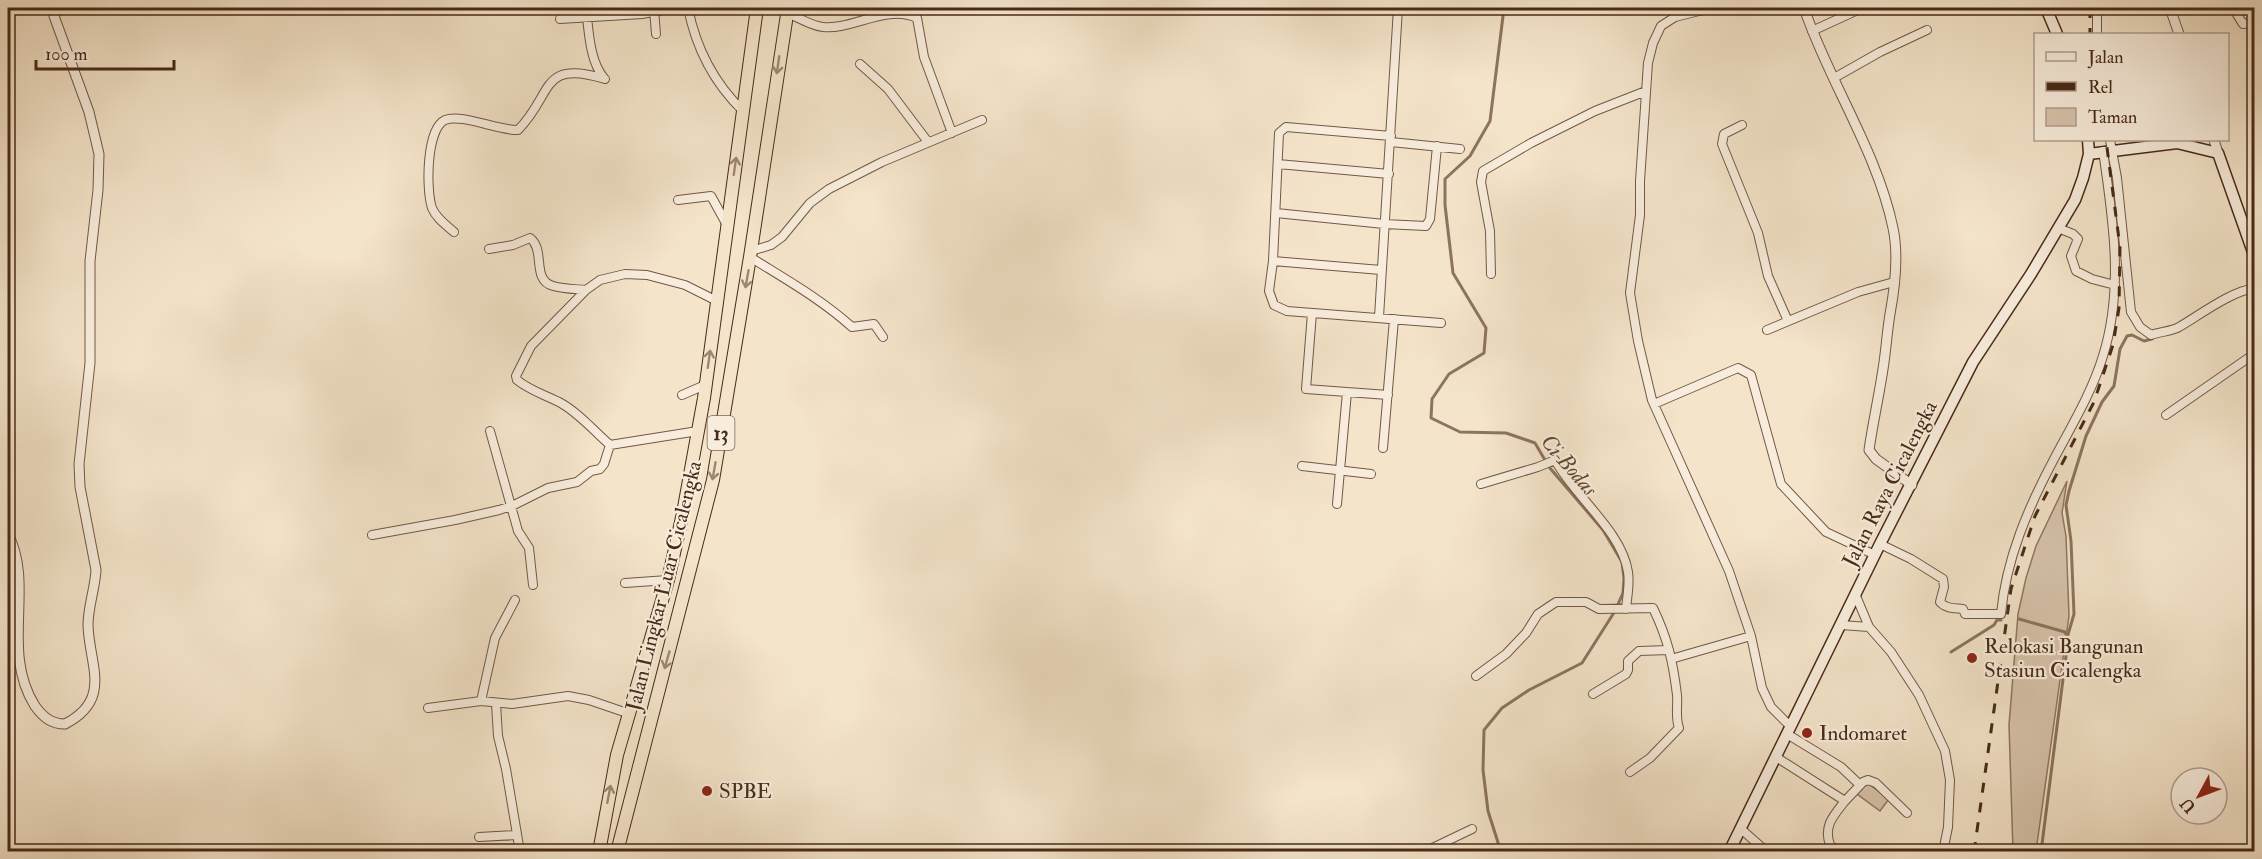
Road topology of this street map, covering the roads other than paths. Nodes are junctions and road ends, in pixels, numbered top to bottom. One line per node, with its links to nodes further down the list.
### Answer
1 (63, 8): 87 (street)
2 (673, 8): 15 (street)
3 (688, 8): 29 (street)
4 (757, 8): 29 (highway, Jalan Lingkar Luar Cicalengka / 13)
5 (1398, 8): 33 (street)
6 (1424, 8): 7 (street)
7 (1434, 8)
8 (1711, 8): 28 (street)
9 (1804, 8): 21 (street)
10 (1862, 8): 21 (street)
11 (2046, 8): 22 (main road)
12 (2097, 8): 23 (street)
13 (2170, 8): 24 (street)
14 (2233, 8): 19 (street)
15 (654, 10): 17 (street); 25 (street)
16 (787, 10): 32 (street); 52 (highway, Jalan Lingkar Luar Cicalengka / 13, one-way to 52)
17 (587, 17): 18 (street); 50 (street)
18 (560, 19)
19 (2254, 23)
20 (1927, 30): 27 (street)
21 (1812, 31): 27 (street)
22 (2057, 33)
23 (2097, 33)
24 (2179, 33)
25 (656, 34)
26 (860, 64): 37 (street)
27 (1834, 78): 57 (street)
28 (1646, 91): 56 (street); 74 (street)
29 (742, 111): 48 (highway, Jalan Lingkar Luar Cicalengka / 13, one-way to 29)
30 (981, 120): 32 (street)
31 (1742, 125): 65 (street)
32 (952, 133): 37 (street)
33 (1391, 139): 38 (street); 43 (street); 44 (street)
34 (2088, 141): 42 (main road, Jalan Raya Cicalengka)
35 (2179, 141): 39 (main road); 41 (main road)
36 (2214, 141): 41 (street)
37 (928, 142): 52 (street)
38 (1437, 147): 40 (street); 47 (street)
39 (2108, 147): 42 (main road); 58 (street); 59 (street)
40 (1460, 149)
41 (2218, 153): 53 (main road)
42 (2088, 154): 49 (main road, Jalan Raya Cicalengka)
43 (1278, 164): 44 (street); 46 (street)
44 (1389, 174): 47 (street)
45 (678, 200): 48 (street)
46 (1276, 213): 47 (street); 54 (street)
47 (1384, 224): 55 (street)
48 (727, 225): 61 (highway, Jalan Lingkar Luar Cicalengka / 13)
49 (2058, 228): 58 (street); 84 (main road, Jalan Raya Cicalengka)
50 (454, 232)
51 (489, 249): 60 (street)
52 (751, 254): 68 (street); 119 (highway, Jalan Lingkar Luar Cicalengka / 13, one-way to 119)
53 (2254, 255)
54 (1274, 261): 55 (street); 62 (street)
55 (1381, 270): 63 (street)
56 (1491, 274)
57 (1894, 282): 65 (street); 84 (street)
58 (2115, 285): 89 (street)
59 (2254, 289)
60 (586, 290): 61 (street); 78 (street)
61 (717, 301): 70 (highway, Jalan Lingkar Luar Cicalengka / 13, one-way to 61)
62 (1312, 313): 63 (street); 71 (street)
63 (1379, 317): 64 (street)
64 (1394, 319): 66 (street); 72 (street)
65 (1788, 321): 67 (street)
66 (1441, 323)
67 (1767, 330)
68 (883, 337)
69 (2254, 354): 75 (street)
70 (705, 385): 73 (street); 77 (highway, Jalan Lingkar Luar Cicalengka / 13)
71 (1347, 392): 72 (street); 81 (street)
72 (1388, 394): 79 (street)
73 (682, 395)
74 (1654, 404): 90 (street); 99 (street)
75 (2166, 415)
76 (490, 431): 86 (street)
77 (698, 431): 78 (street); 91 (highway, Jalan Lingkar Luar Cicalengka / 13)
78 (610, 446): 86 (street)
79 (1383, 448)
80 (1302, 466): 81 (street)
81 (1340, 470): 82 (street); 85 (street)
82 (1371, 474)
83 (1481, 484): 96 (street)
84 (1912, 485): 89 (main road, Jalan Raya Cicalengka)
85 (1337, 504)
86 (512, 506): 88 (street); 93 (street)
87 (8, 534)
88 (372, 535)
89 (1880, 544): 90 (main road, Jalan Raya Cicalengka)
90 (1875, 555): 94 (main road, Jalan Raya Cicalengka)
91 (668, 580): 92 (street); 106 (highway, Jalan Lingkar Luar Cicalengka / 13)
92 (625, 583)
93 (533, 585)
94 (1856, 596): 97 (main road, Jalan Raya Cicalengka); 98 (street)
95 (515, 600): 103 (street)
96 (1625, 609): 100 (street); 101 (street)
97 (1841, 626): 98 (street); 107 (main road, Jalan Raya Cicalengka)
98 (1869, 627): 124 (street)
99 (1751, 636): 100 (street); 107 (street)
100 (1670, 655): 102 (street); 109 (street)
101 (1476, 676)
102 (1593, 694)
103 (481, 701): 104 (street); 105 (street)
104 (496, 704): 106 (street); 115 (street)
105 (428, 708)
106 (630, 714): 118 (highway, Jalan Lingkar Luar Cicalengka / 13, one-way to 106)
107 (1789, 731): 108 (main road, Jalan Raya Cicalengka); 110 (street)
108 (1776, 757): 111 (street); 114 (main road, Jalan Raya Cicalengka)
109 (1630, 772)
110 (1860, 784): 111 (street); 112 (street)
111 (1845, 801): 123 (street)
112 (1907, 813)
113 (1472, 829): 120 (street)
114 (1741, 829): 121 (main road, Jalan Raya Cicalengka); 122 (street)
115 (517, 835): 116 (street); 117 (street)
116 (479, 837)
117 (520, 852)
118 (599, 852)
119 (617, 852)
120 (1424, 852)
121 (1729, 852)
122 (1767, 852)
123 (1838, 852)
124 (1943, 852)

